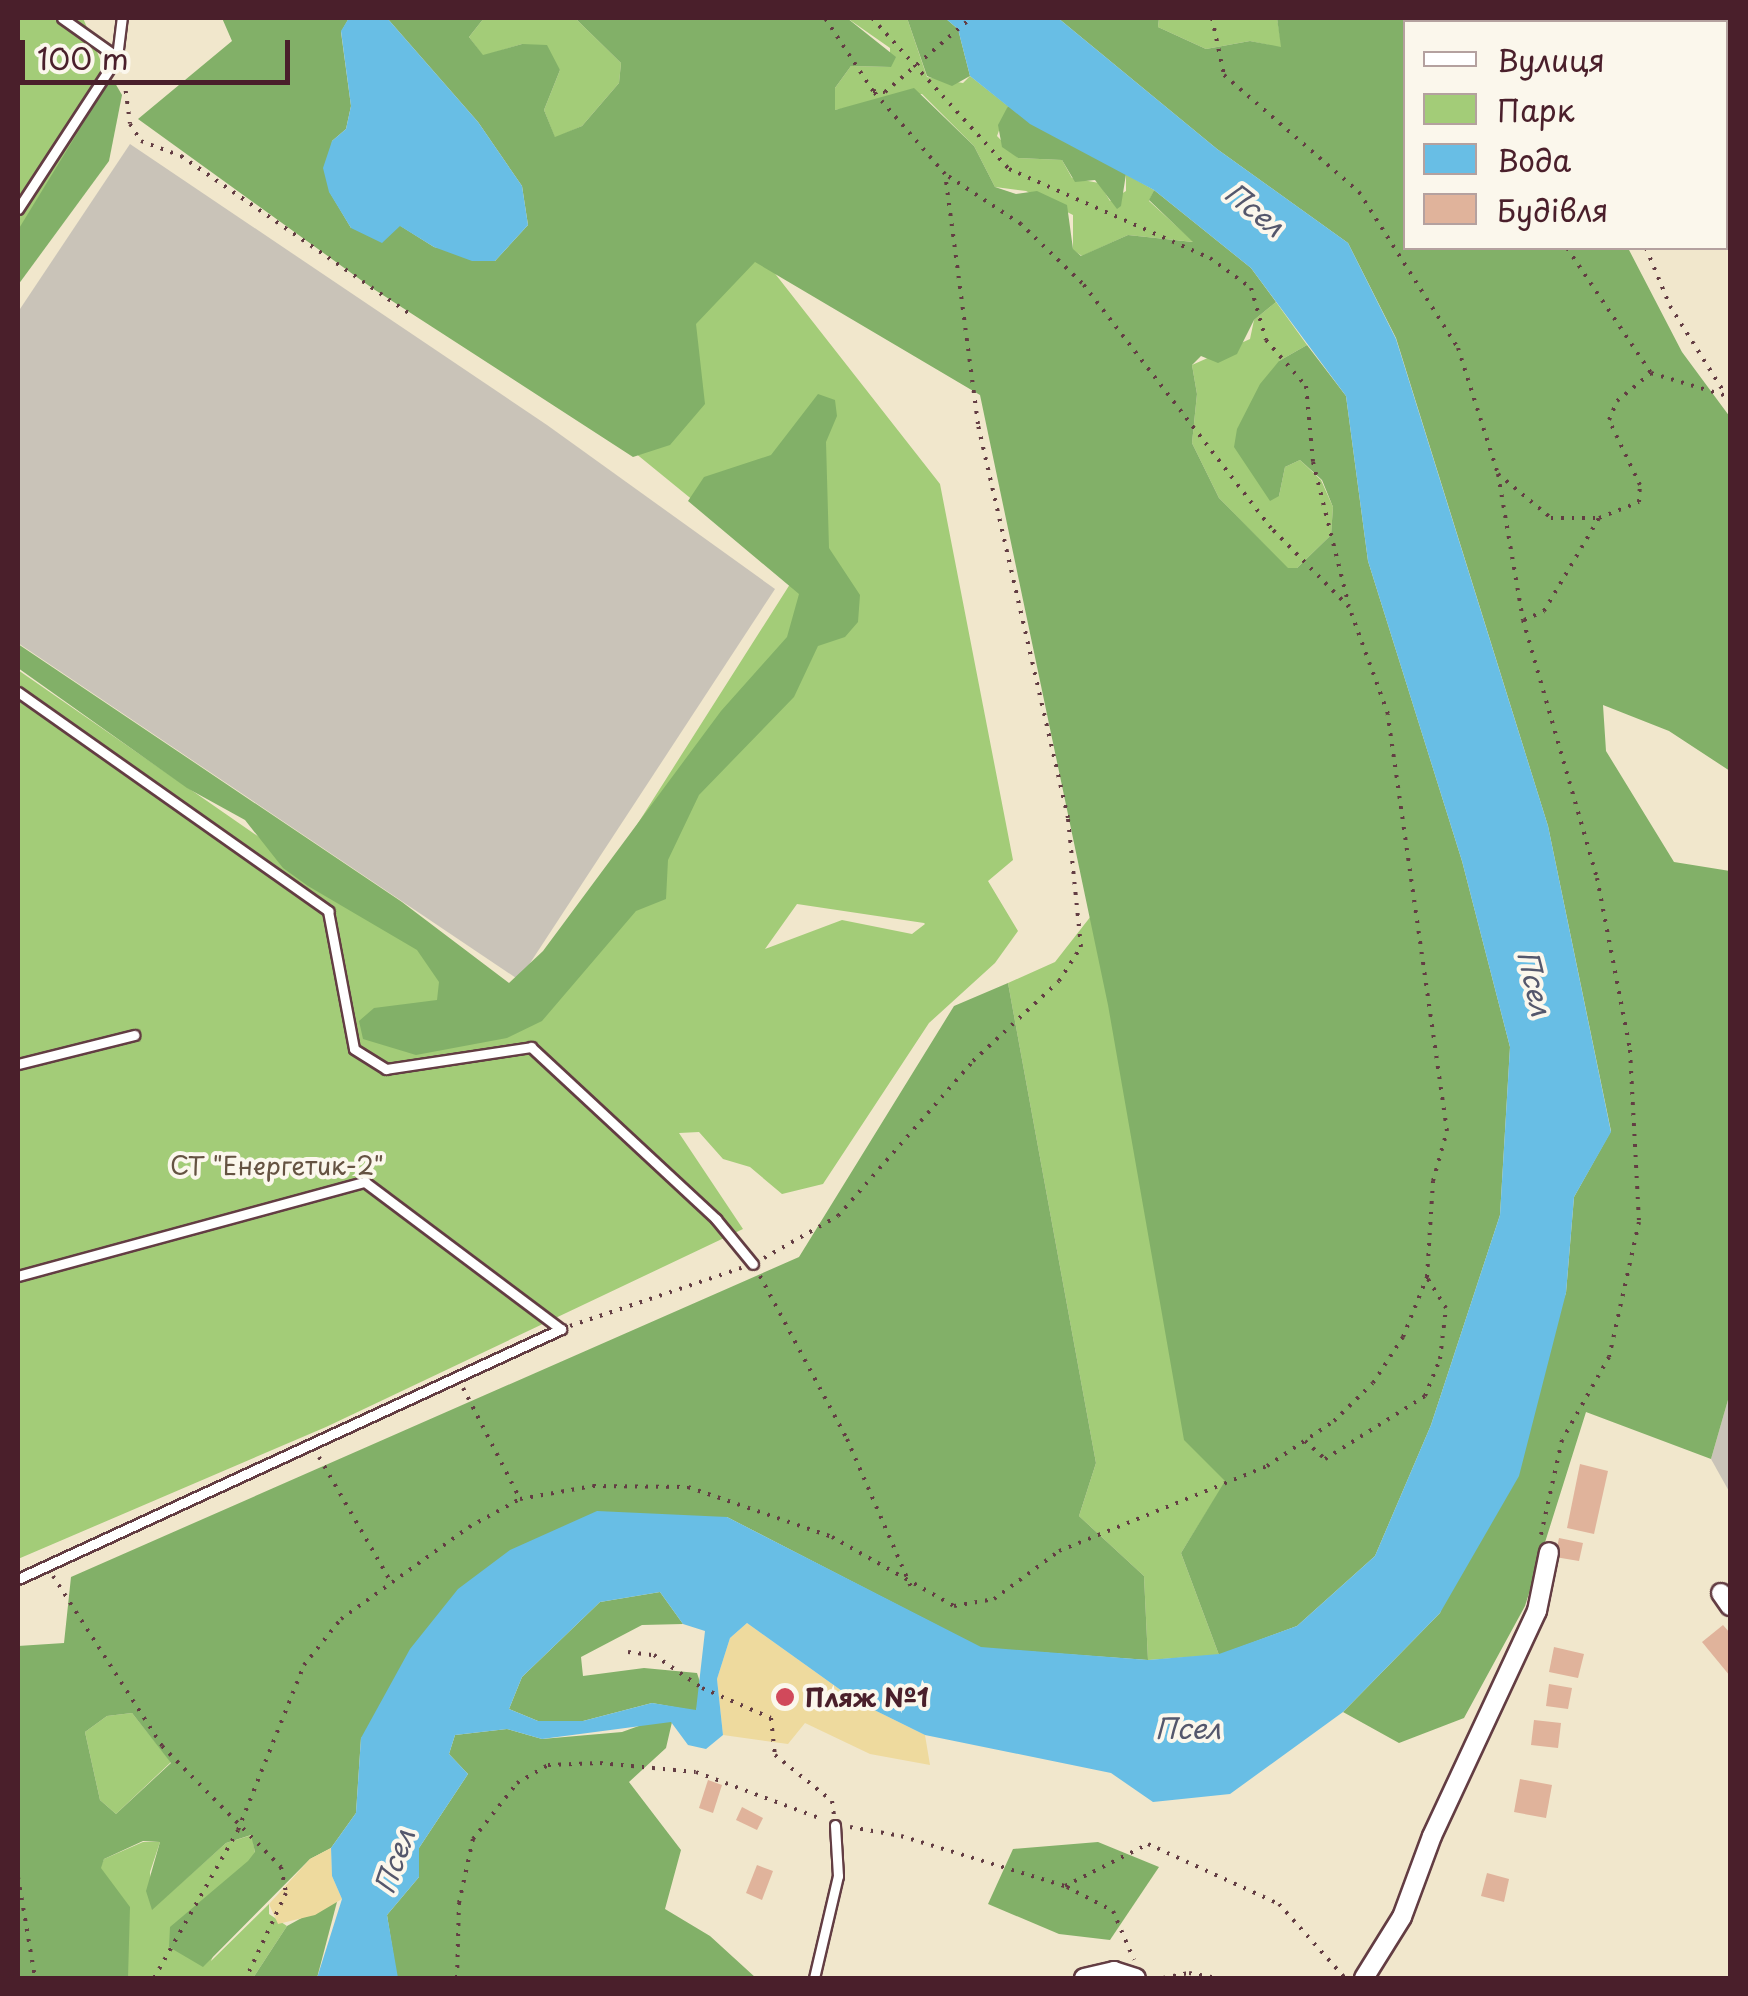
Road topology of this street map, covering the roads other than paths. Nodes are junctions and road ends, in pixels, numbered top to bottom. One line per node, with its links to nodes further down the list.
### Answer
1 (62, 18): 3 (lane)
2 (122, 18): 3 (lane)
3 (117, 57): 4 (lane)
4 (18, 210)
5 (18, 692): 8 (lane)
6 (134, 1035): 7 (lane)
7 (18, 1064)
8 (753, 1264)
9 (18, 1276): 11 (lane)
10 (1549, 1552): 16 (street)
11 (18, 1579)
12 (835, 1825): 14 (lane)
13 (1135, 1970): 15 (street)
14 (814, 1978)
15 (1084, 1978)
16 (1364, 1978)

